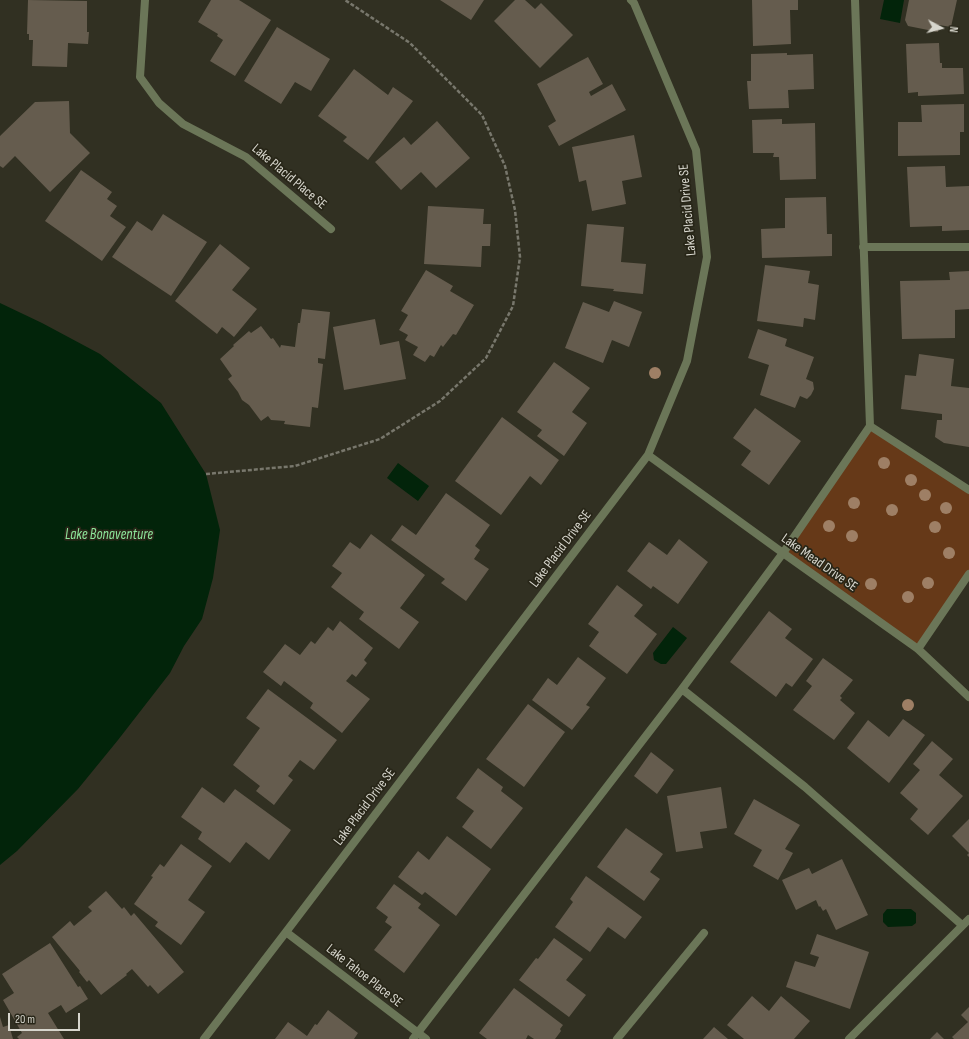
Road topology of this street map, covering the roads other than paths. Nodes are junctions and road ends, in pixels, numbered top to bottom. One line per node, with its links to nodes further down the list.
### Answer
1 (146, 0): 4 (street, Lake Placid Place SE)
2 (855, 0): 5 (street)
3 (634, 1): 8 (street, Lake Placid Drive SE)
4 (331, 230)
5 (863, 247): 6 (street); 7 (street)
6 (969, 247)
7 (870, 426): 9 (street); 10 (street)
8 (648, 455): 10 (street, Lake Mead Drive SE); 17 (street, Lake Placid Drive SE)
9 (969, 490)
10 (783, 553): 12 (street, Lake Mead Drive SE); 13 (street)
11 (969, 574): 12 (street)
12 (918, 649): 14 (street, Lake Mead Drive SE)
13 (682, 689): 16 (street); 19 (street)
14 (969, 697)
15 (969, 919): 16 (street)
16 (962, 925): 23 (street)
17 (286, 932): 19 (street, Lake Tahoe Place SE); 20 (street, Lake Placid Drive SE)
18 (704, 933): 22 (street)
19 (415, 1036): 21 (street, Lake Tahoe Place SE)
20 (204, 1039)
21 (426, 1039)
22 (617, 1039)
23 (849, 1039)

